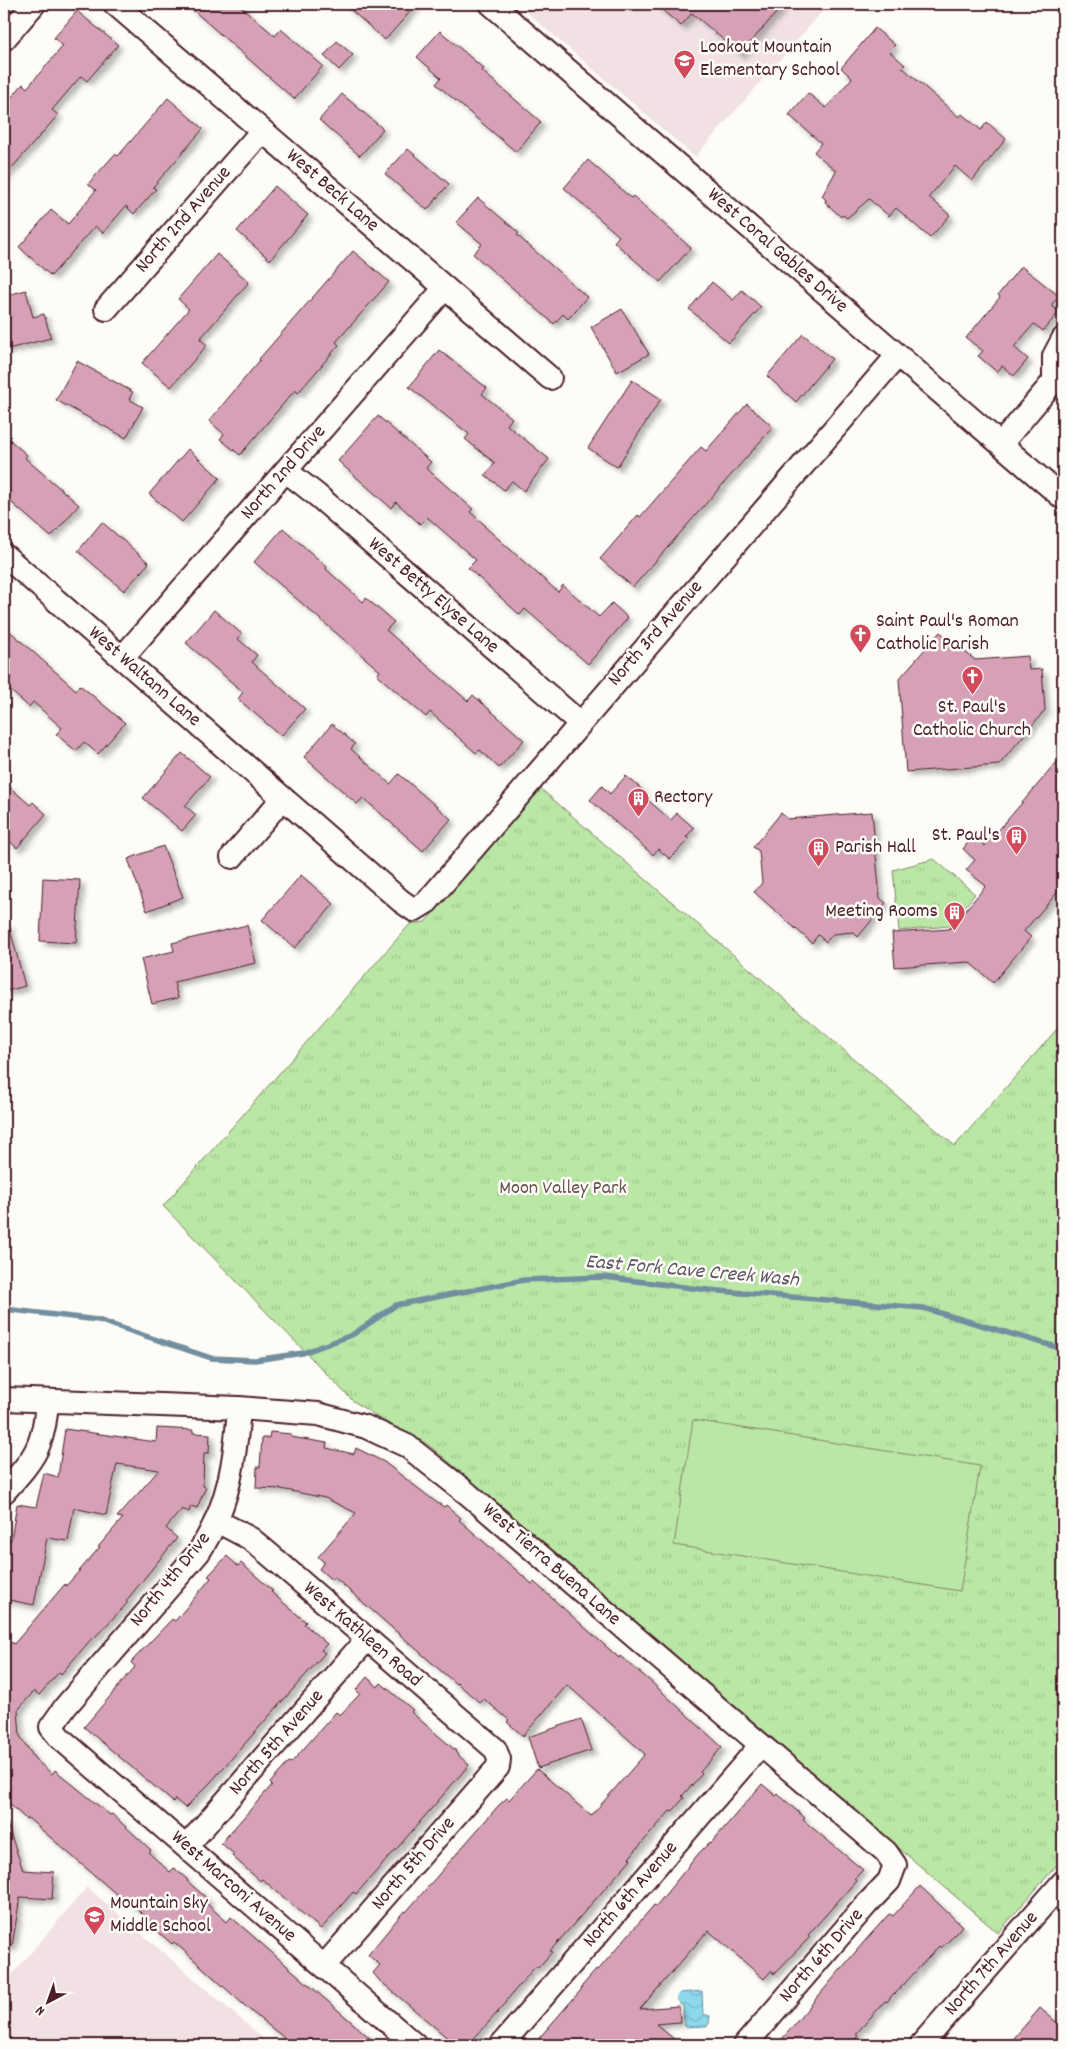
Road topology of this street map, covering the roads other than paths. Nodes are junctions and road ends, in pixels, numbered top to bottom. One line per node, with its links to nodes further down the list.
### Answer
1 (34, 4): 4 (street)
2 (115, 4): 5 (street, West Beck Lane)
3 (491, 4): 9 (street, West Coral Gables Drive)
4 (4, 39)
5 (262, 130): 6 (street, West Beck Lane); 7 (street, North 2nd Avenue)
6 (445, 288): 10 (street, West Beck Lane); 13 (street, North 2nd Drive)
7 (106, 309)
8 (1063, 339): 11 (street)
9 (897, 356): 12 (street, West Coral Gables Drive); 17 (street, North 3rd Avenue)
10 (550, 378)
11 (1059, 381): 12 (street)
12 (1001, 444): 14 (street, West Coral Gables Drive)
13 (286, 471): 16 (street, North 2nd Drive); 17 (street, West Betty Elyse Lane)
14 (1063, 498)
15 (4, 556): 16 (street, West Waltann Lane)
16 (122, 658): 18 (street, West Waltann Lane)
17 (580, 723): 20 (street, North 3rd Avenue)
18 (283, 798): 19 (street); 20 (street, West Waltann Lane)
19 (232, 857)
20 (414, 910)
21 (4, 1399): 22 (street)
22 (47, 1401): 23 (street, West Tierra Buena Lane); 24 (street)
23 (239, 1408): 25 (street, North 4th Drive); 28 (street, West Tierra Buena Lane)
24 (4, 1492)
25 (217, 1521): 26 (street, West Kathleen Road); 27 (street, North 4th Drive)
26 (367, 1639): 29 (street, West Kathleen Road); 30 (street, North 5th Avenue)
27 (52, 1727): 30 (street, West Marconi Avenue)
28 (760, 1745): 31 (street, West Tierra Buena Lane); 35 (street, North 6th Avenue)
29 (499, 1759): 33 (street, North 5th Drive)
30 (186, 1847): 33 (street, West Marconi Avenue)
31 (895, 1865): 36 (street, North 6th Drive)
32 (1063, 1882): 37 (street, North 7th Avenue)
33 (324, 1966): 34 (street, West Marconi Avenue)
34 (415, 2045)
35 (501, 2045)
36 (745, 2045)
37 (921, 2045)

